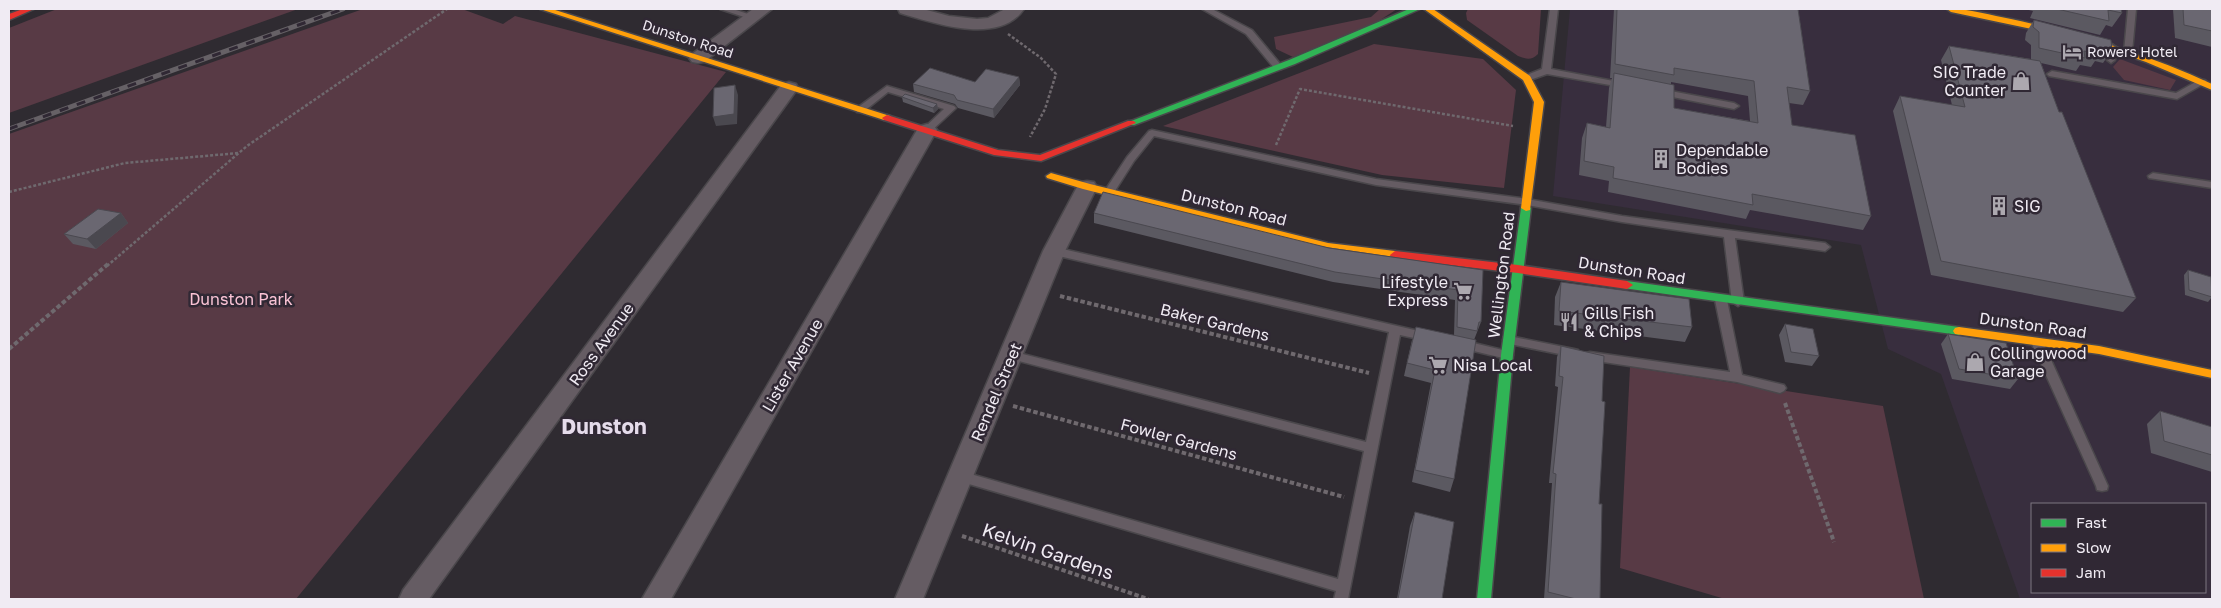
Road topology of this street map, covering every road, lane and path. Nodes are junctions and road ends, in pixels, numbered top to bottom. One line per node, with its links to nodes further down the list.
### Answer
1 (30, 9): 14 (main road)
2 (447, 9): 32 (path)
3 (544, 9): 18 (main road, Dunston Road)
4 (724, 9): 13 (lane)
5 (906, 9): 15 (street)
6 (1016, 9): 15 (street)
7 (1206, 9): 20 (lane)
8 (1416, 9): 20 (main road, Dunston Road)
9 (1428, 9): 23 (main road, Wellington Road)
10 (1554, 9): 21 (lane)
11 (1952, 9): 16 (main road)
12 (2132, 9): 17 (lane)
13 (758, 13): 18 (street)
14 (9, 17)
15 (994, 22): 33 (path)
16 (2112, 47): 17 (main road); 19 (lane)
17 (2128, 52): 24 (main road)
18 (698, 58): 26 (main road, Dunston Road)
19 (2111, 60)
20 (1278, 67): 33 (main road, Dunston Road)
21 (1546, 71): 23 (lane); 25 (lane)
22 (2052, 74): 24 (lane)
23 (1527, 78): 31 (main road, Wellington Road)
24 (2207, 84)
25 (1631, 87)
26 (789, 88): 29 (main road, Dunston Road); 66 (street, Ross Avenue)
27 (1650, 90): 28 (lane)
28 (1734, 106)
29 (860, 110): 30 (main road, Dunston Road); 30 (lane)
30 (927, 130): 33 (main road, Dunston Road); 67 (street, Lister Avenue)
31 (1536, 130): 34 (path); 40 (main road, Wellington Road)
32 (239, 153): 39 (path); 51 (path)
33 (1020, 156)
34 (1270, 159): 38 (lane); 40 (lane)
35 (1052, 176): 38 (main road, Dunston Road)
36 (2153, 176): 37 (lane)
37 (2212, 185)
38 (1098, 190): 43 (street, Rendel Street); 44 (main road, Dunston Road)
39 (9, 192)
40 (1527, 202): 41 (lane); 44 (main road, Wellington Road)
41 (1729, 234): 42 (lane); 47 (lane)
42 (1825, 247)
43 (1054, 252): 45 (street, Rendel Street); 48 (lane)
44 (1518, 269): 46 (main road, Dunston Road); 49 (main road, Wellington Road)
45 (1040, 291): 52 (street, Rendel Street); 55 (path, Baker Gardens)
46 (1721, 300): 47 (main road, Dunston Road); 56 (lane)
47 (1738, 302): 50 (main road, Dunston Road)
48 (1395, 329): 53 (lane); 55 (lane)
49 (1509, 340): 53 (main road, Wellington Road); 56 (lane)
50 (2036, 342): 54 (main road, Dunston Road); 61 (lane)
51 (9, 350)
52 (1011, 355): 58 (street, Rendel Street); 59 (lane)
53 (1507, 355): 70 (main road, Wellington Road)
54 (2212, 374)
55 (1385, 378): 59 (lane)
56 (1737, 378): 57 (lane)
57 (1780, 388): 64 (path)
58 (992, 400): 60 (street, Rendel Street); 62 (path, Fowler Gardens)
59 (1372, 448): 62 (lane)
60 (960, 476): 63 (street, Rendel Street); 65 (lane)
61 (2102, 486)
62 (1360, 501): 65 (lane)
63 (940, 528): 68 (street, Rendel Street); 69 (path, Kelvin Gardens)
64 (1834, 542)
65 (1342, 593)
66 (413, 599)
67 (656, 599)
68 (909, 599)
69 (1148, 599)
70 (1484, 599)

